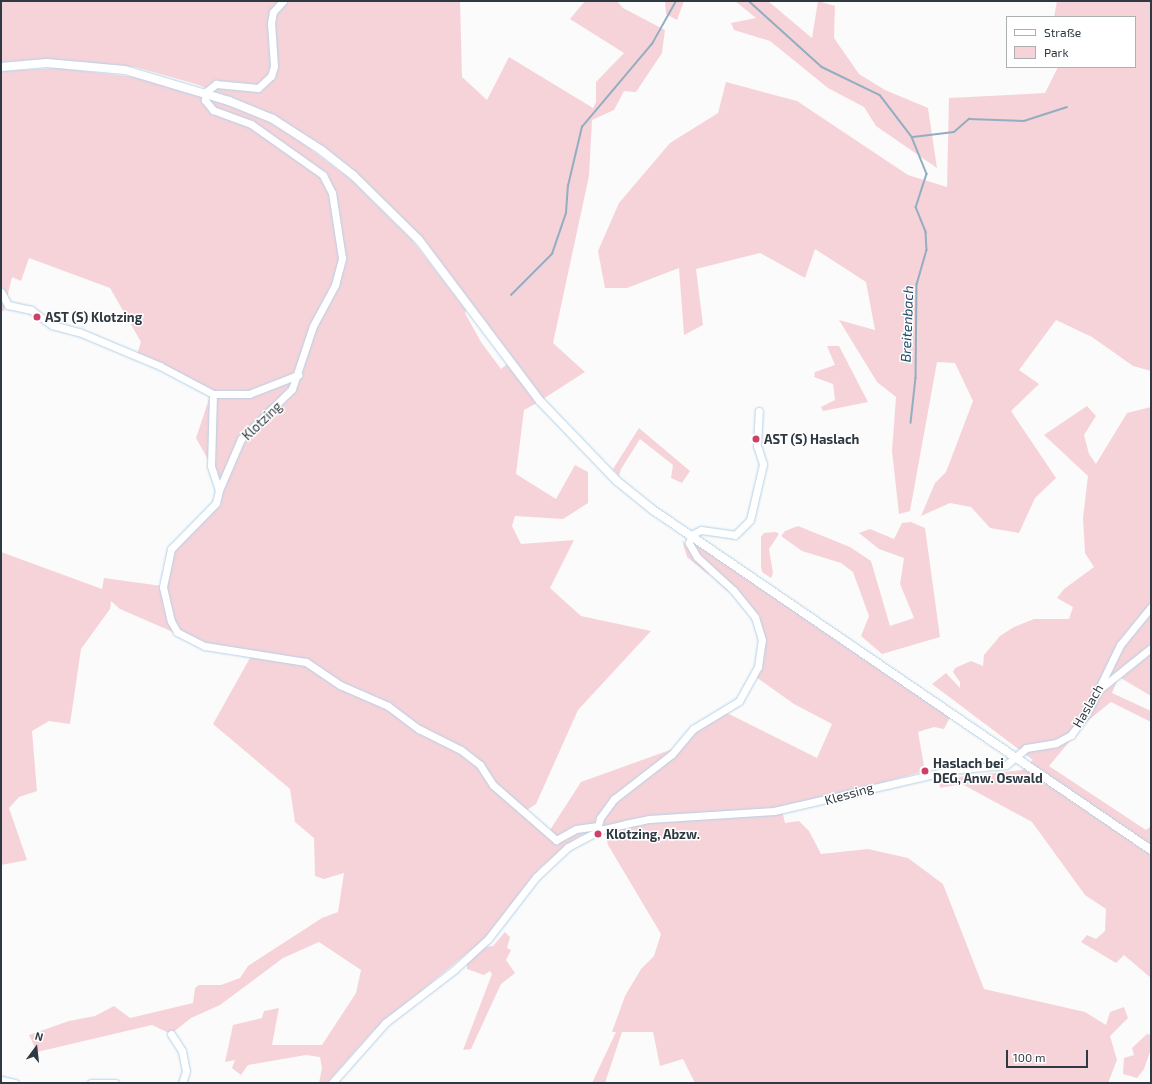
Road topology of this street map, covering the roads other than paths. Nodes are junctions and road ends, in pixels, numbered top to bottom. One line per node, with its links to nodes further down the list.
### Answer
1 (283, 1): 3 (street)
2 (1, 67): 3 (main road)
3 (206, 92): 5 (street, Klotzing); 9 (main road)
4 (1, 292): 6 (street)
5 (298, 375): 6 (street); 8 (street, Klotzing)
6 (213, 394): 8 (street)
7 (759, 411): 9 (street)
8 (219, 490): 15 (street, Klotzing)
9 (692, 535): 13 (main road); 15 (street)
10 (1151, 607): 12 (street, Haslach)
11 (1151, 648): 12 (street)
12 (1099, 690): 13 (street, Haslach)
13 (1016, 758): 14 (street, Haslach); 16 (main road)
14 (924, 775): 15 (street, Klessing)
15 (599, 828): 23 (street)
16 (1151, 850)
17 (171, 1034): 22 (street)
18 (1, 1080): 19 (street)
19 (15, 1083)
20 (91, 1083): 21 (street)
21 (116, 1083)
22 (182, 1083)
23 (332, 1083)

